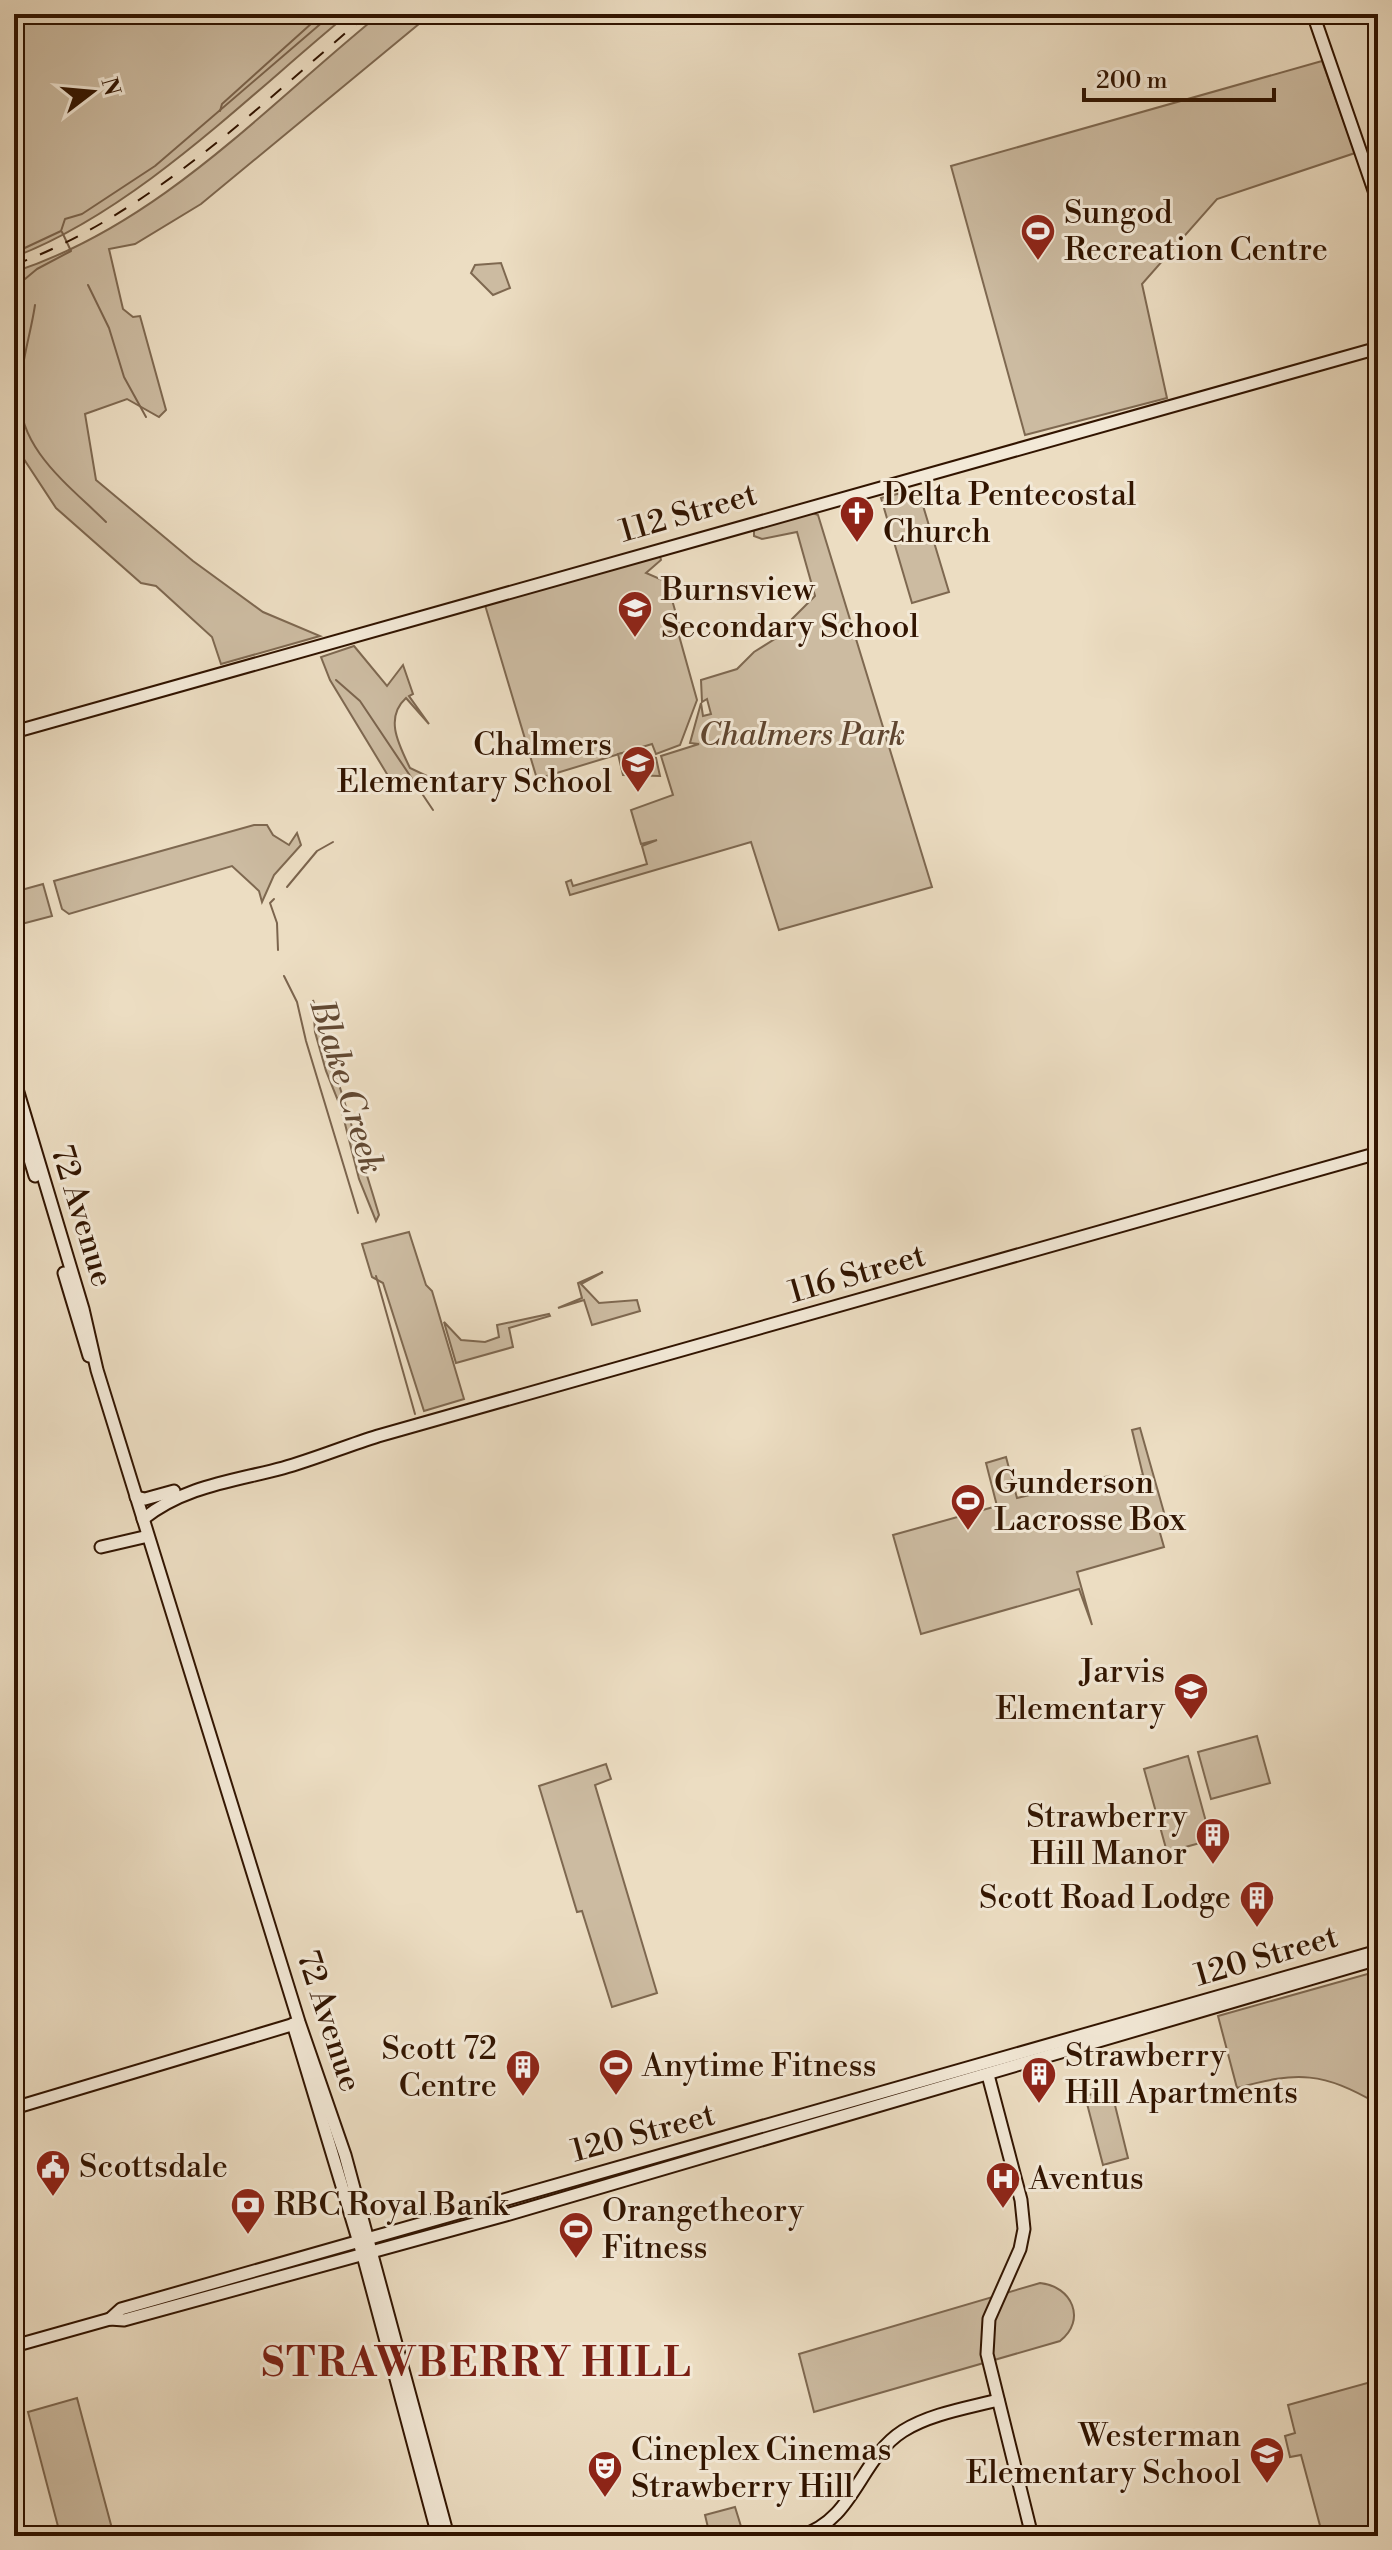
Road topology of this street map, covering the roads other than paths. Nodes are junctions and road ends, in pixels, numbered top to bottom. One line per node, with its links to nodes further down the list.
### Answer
1 (1313, 14): 2 (main road)
2 (1378, 202)
3 (1378, 348): 4 (main road, 112 Street)
4 (14, 732)
5 (14, 1079): 8 (main road, 72 Avenue)
6 (14, 1107): 8 (main road, 72 Avenue)
7 (1378, 1153): 9 (main road, 116 Street)
8 (97, 1370): 10 (main road, 72 Avenue)
9 (204, 1488): 10 (main road); 11 (main road, 116 Street)
10 (136, 1497): 11 (main road, 72 Avenue)
11 (144, 1528): 12 (main road); 15 (main road, 72 Avenue)
12 (101, 1547)
13 (1378, 1951): 19 (main road, 120 Street)
14 (1378, 1959): 16 (main road, 120 Street)
15 (296, 2024): 17 (main road); 18 (main road, 72 Avenue); 20 (main road, 72 Avenue)
16 (988, 2075): 19 (main road, 120 Street); 25 (main road)
17 (14, 2108)
18 (319, 2112): 20 (main road); 21 (main road, 72 Avenue)
19 (829, 2115): 21 (main road, 120 Street); 22 (main road, 120 Street)
20 (345, 2155): 21 (main road, 72 Avenue)
21 (364, 2239): 22 (main road, 72 Avenue); 23 (main road, 120 Street)
22 (368, 2252): 23 (main road, 120 Street); 26 (main road, 72 Avenue); 27 (main road, 72 Avenue)
23 (110, 2319): 24 (main road, 120 Street)
24 (14, 2346)
25 (998, 2400): 28 (main road); 29 (main road)
26 (438, 2536)
27 (448, 2536)
28 (800, 2536)
29 (1032, 2536)

